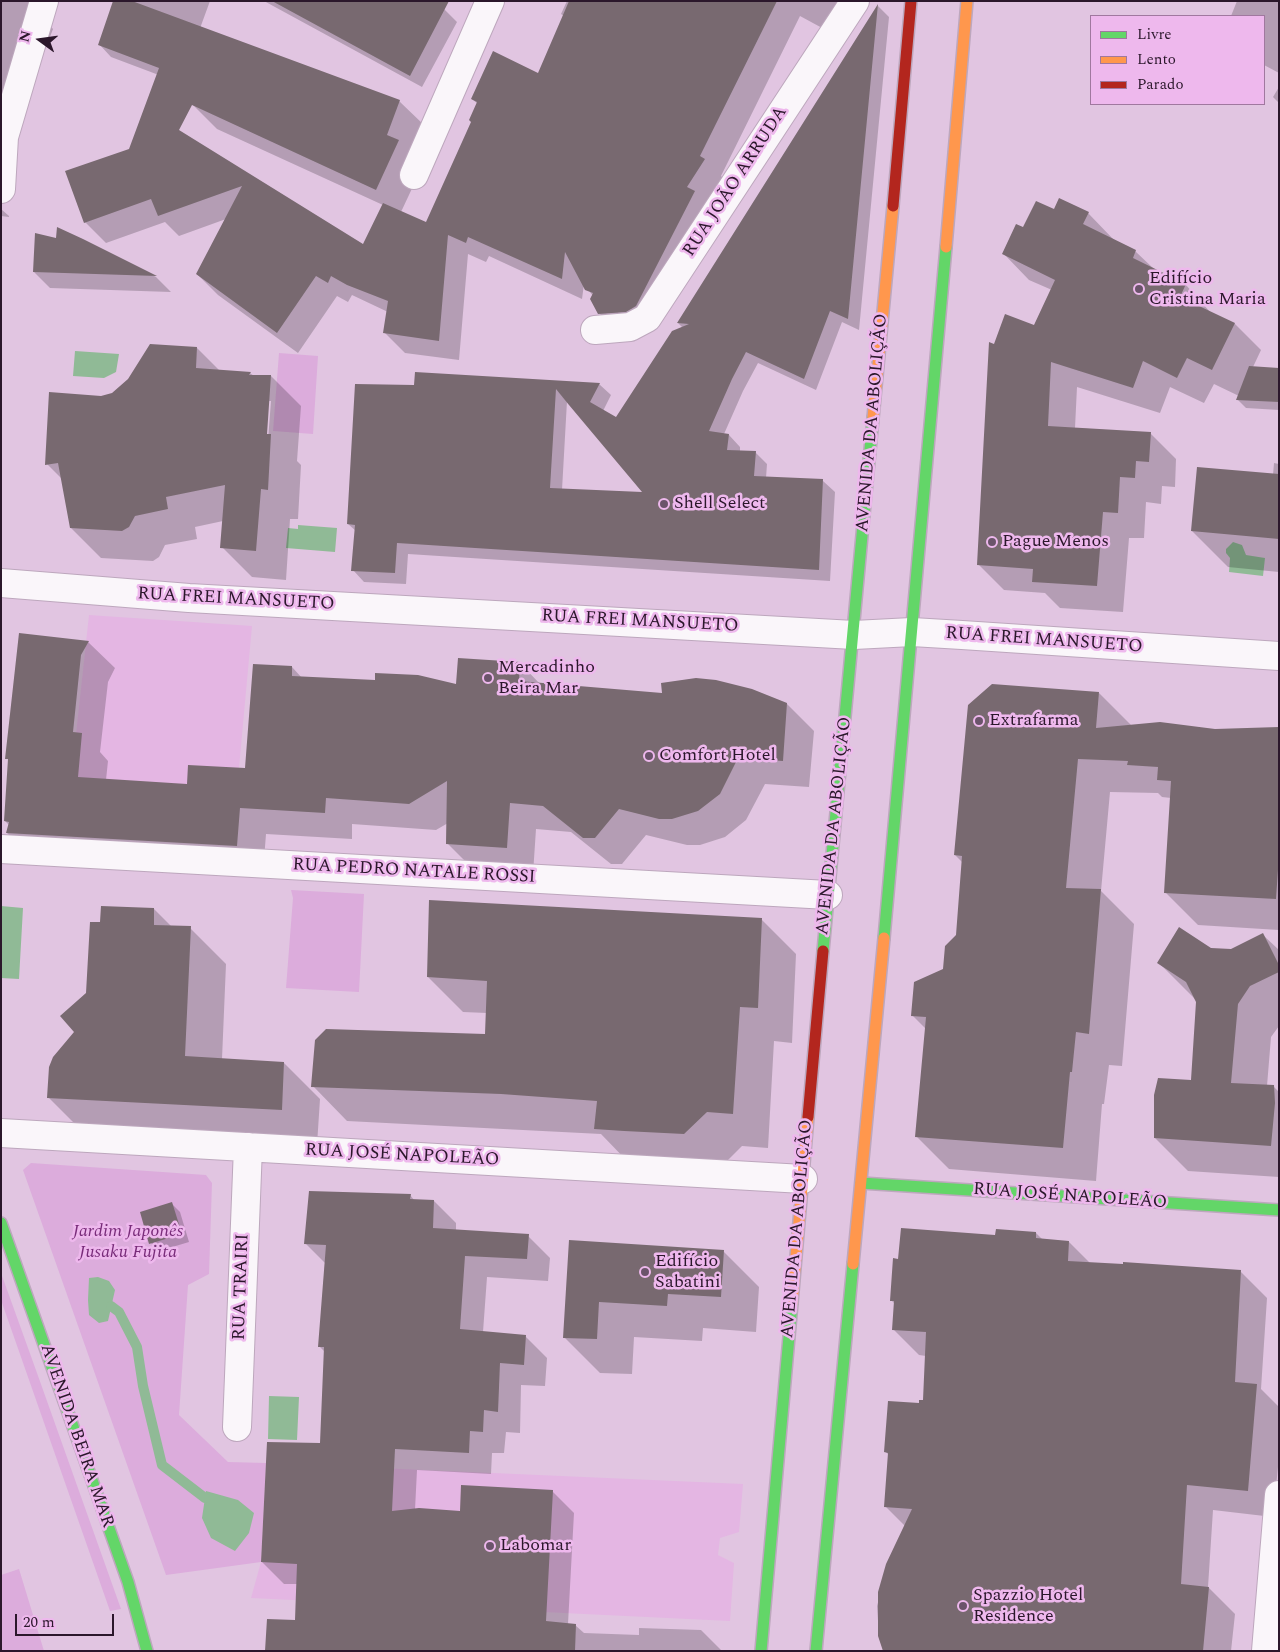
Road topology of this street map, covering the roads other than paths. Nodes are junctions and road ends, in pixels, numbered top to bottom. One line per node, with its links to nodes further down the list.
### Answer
1 (44, 1): 7 (street)
2 (490, 1): 6 (street)
3 (855, 1): 8 (street, RUA JOÃO ARRUDA)
4 (912, 1): 11 (main road, AVENIDA DA ABOLIÇÃO)
5 (967, 1): 10 (main road)
6 (414, 175)
7 (1, 189)
8 (595, 330)
9 (1, 583): 11 (street, RUA FREI MANSUETO)
10 (912, 632): 11 (street, RUA FREI MANSUETO); 12 (street, RUA FREI MANSUETO); 18 (main road)
11 (854, 635): 14 (main road, AVENIDA DA ABOLIÇÃO)
12 (1279, 656)
13 (1, 849): 14 (street, RUA PEDRO NATALE ROSSI)
14 (828, 895): 17 (main road, AVENIDA DA ABOLIÇÃO)
15 (1, 1133): 16 (street, RUA JOSÉ NAPOLEÃO)
16 (248, 1147): 17 (street, RUA JOSÉ NAPOLEÃO); 21 (street, RUA TRAIRI)
17 (803, 1179): 24 (main road, AVENIDA DA ABOLIÇÃO)
18 (861, 1183): 19 (main road, RUA JOSÉ NAPOLEÃO); 25 (main road)
19 (1279, 1210)
20 (1, 1223): 23 (main road, AVENIDA BEIRA MAR)
21 (237, 1428)
22 (1279, 1495): 26 (street)
23 (147, 1651)
24 (760, 1651)
25 (816, 1651)
26 (1266, 1651)

